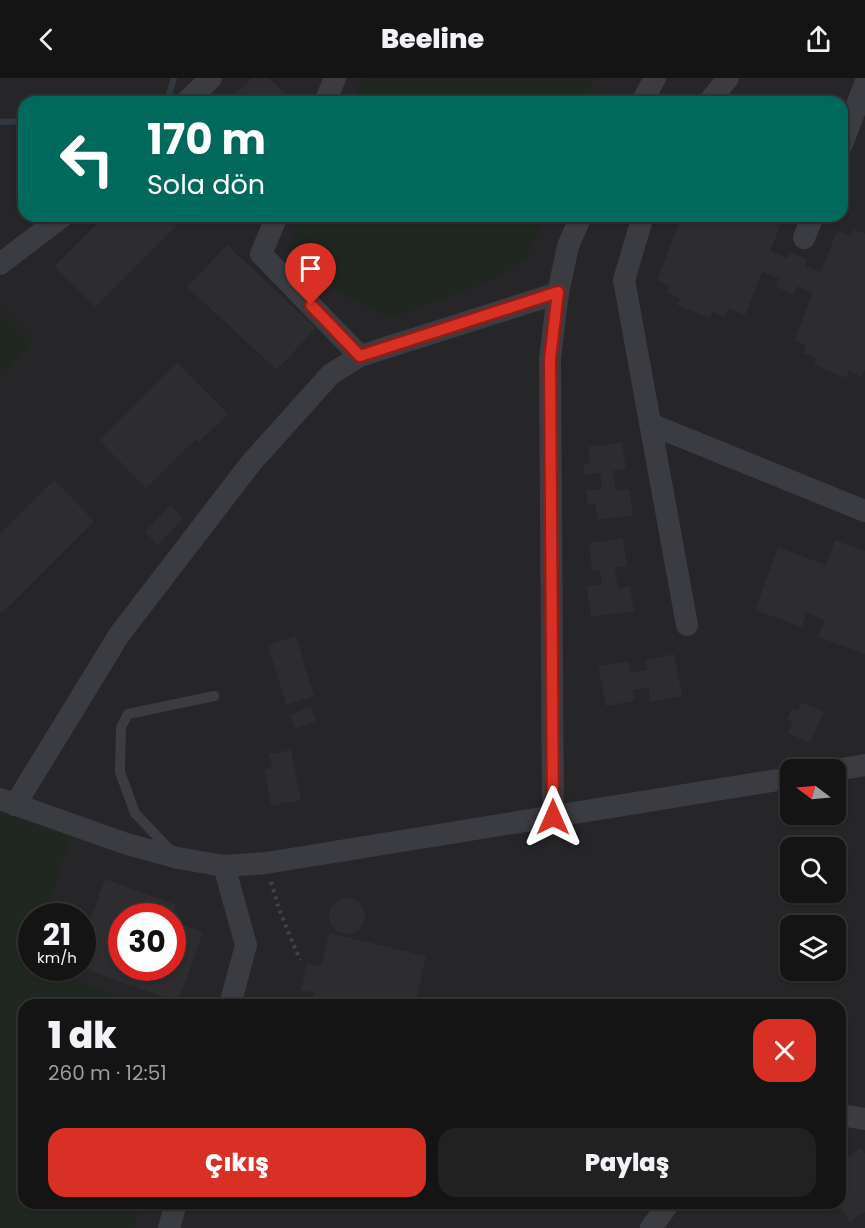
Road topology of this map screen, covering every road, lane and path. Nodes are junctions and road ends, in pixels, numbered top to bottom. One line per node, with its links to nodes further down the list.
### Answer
1 (211, 78): 7 (street)
2 (335, 78): 8 (street)
3 (656, 78): 9 (street)
4 (728, 78): 10 (street)
5 (849, 78): 6 (street)
6 (865, 84): 11 (street)
7 (192, 96)
8 (328, 96)
9 (646, 96)
10 (714, 96)
11 (848, 128)
12 (55, 222): 18 (street)
13 (274, 222): 20 (street)
14 (578, 222): 19 (street)
15 (641, 222): 21 (street)
16 (811, 222): 17 (street)
17 (804, 238)
18 (0, 264)
19 (558, 292): 20 (street); 29 (street)
20 (360, 356): 28 (street)
21 (650, 424): 22 (street); 23 (street)
22 (865, 511)
23 (687, 625)
24 (214, 696): 30 (lane)
25 (865, 765): 26 (street)
26 (846, 768)
27 (780, 780): 29 (street)
28 (7, 802): 30 (street)
29 (553, 817): 31 (street)
30 (178, 858): 32 (street)
31 (266, 863): 32 (street); 33 (path)
32 (224, 866): 34 (street)
33 (300, 960)
34 (232, 999)
35 (846, 1116): 36 (street)
36 (865, 1119)
37 (174, 1209): 39 (street)
38 (665, 1209): 40 (street)
39 (169, 1228)
40 (651, 1228)

